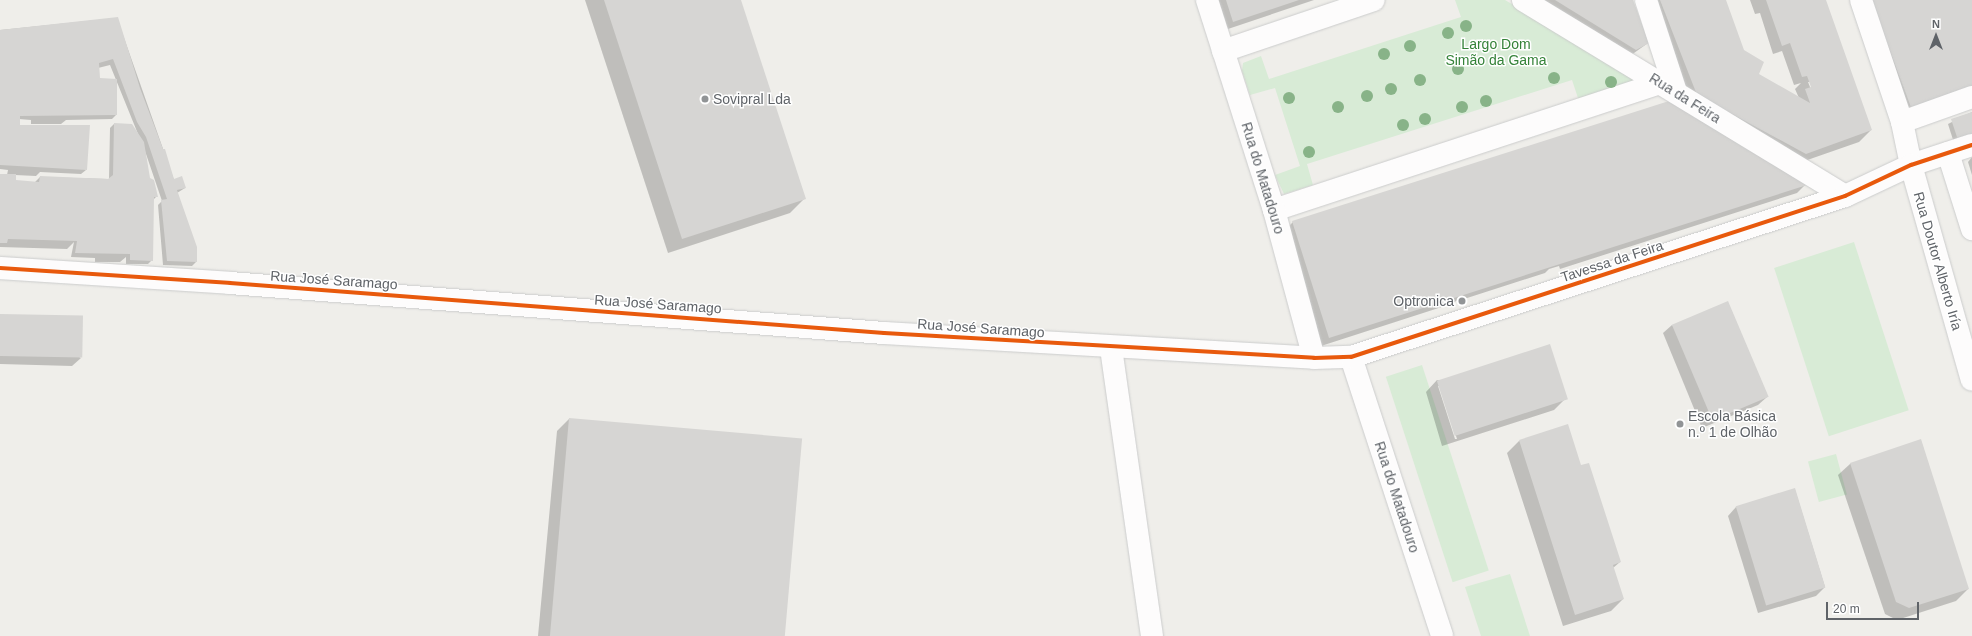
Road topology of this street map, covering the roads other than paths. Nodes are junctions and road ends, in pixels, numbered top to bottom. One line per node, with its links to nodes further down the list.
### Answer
1 (1207, 0): 6 (street, Rua do Matadouro)
2 (1374, 0): 6 (street)
3 (1523, 0): 7 (street, Rua da Feira)
4 (1646, 0): 7 (street)
5 (1861, 0): 9 (street, Rua Doutor Alberto Iría)
6 (1223, 51): 14 (street, Rua do Matadouro)
7 (1669, 88): 13 (street, Rua da Feira); 14 (street)
8 (1972, 97): 9 (street)
9 (1902, 122): 12 (street, Rua Doutor Alberto Iría)
10 (1972, 145): 11 (street, Tavessa da Feira)
11 (1948, 153): 12 (street, Tavessa da Feira); 15 (street)
12 (1911, 165): 13 (street, Tavessa da Feira); 20 (street, Rua Doutor Alberto Iría)
13 (1845, 196): 18 (street, Tavessa da Feira)
14 (1274, 210): 19 (street, Rua do Matadouro)
15 (1972, 229)
16 (0, 268): 17 (street, Rua José Saramago)
17 (1111, 348): 19 (street, Rua José Saramago); 21 (street)
18 (1351, 357): 19 (street, Tavessa da Feira); 22 (street, Rua do Matadouro)
19 (1314, 358)
20 (1972, 380)
21 (1152, 636)
22 (1442, 636)

